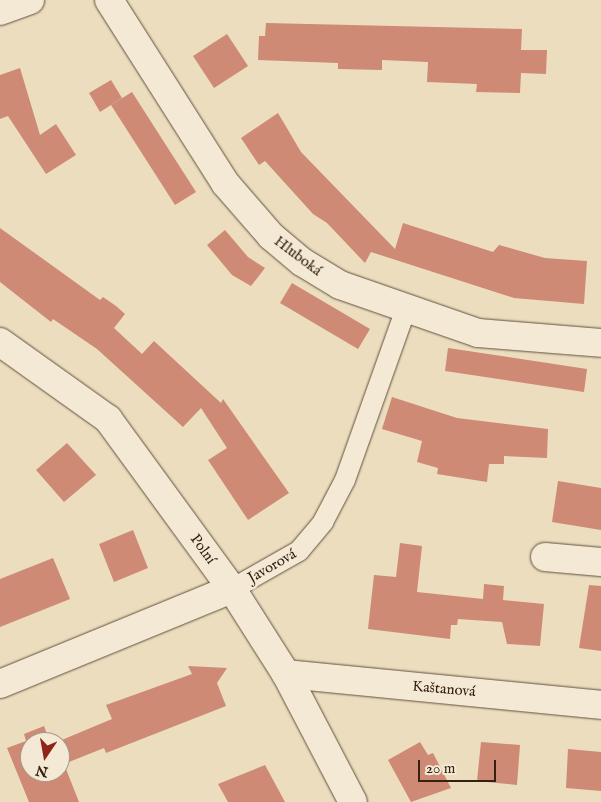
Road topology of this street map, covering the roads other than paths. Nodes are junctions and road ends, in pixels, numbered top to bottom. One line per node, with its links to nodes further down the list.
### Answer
1 (30, 0): 3 (street)
2 (109, 0): 4 (street, Hluboká)
3 (0, 11)
4 (406, 309): 6 (street, Hluboká); 9 (street, Javorová)
5 (0, 342): 9 (street, Polní)
6 (601, 343)
7 (545, 557): 8 (street)
8 (601, 562)
9 (232, 588): 10 (street, Polní); 11 (street, Javorová)
10 (286, 674): 12 (street, Kaštanová); 13 (street, Polní)
11 (0, 684)
12 (601, 704)
13 (354, 802)

